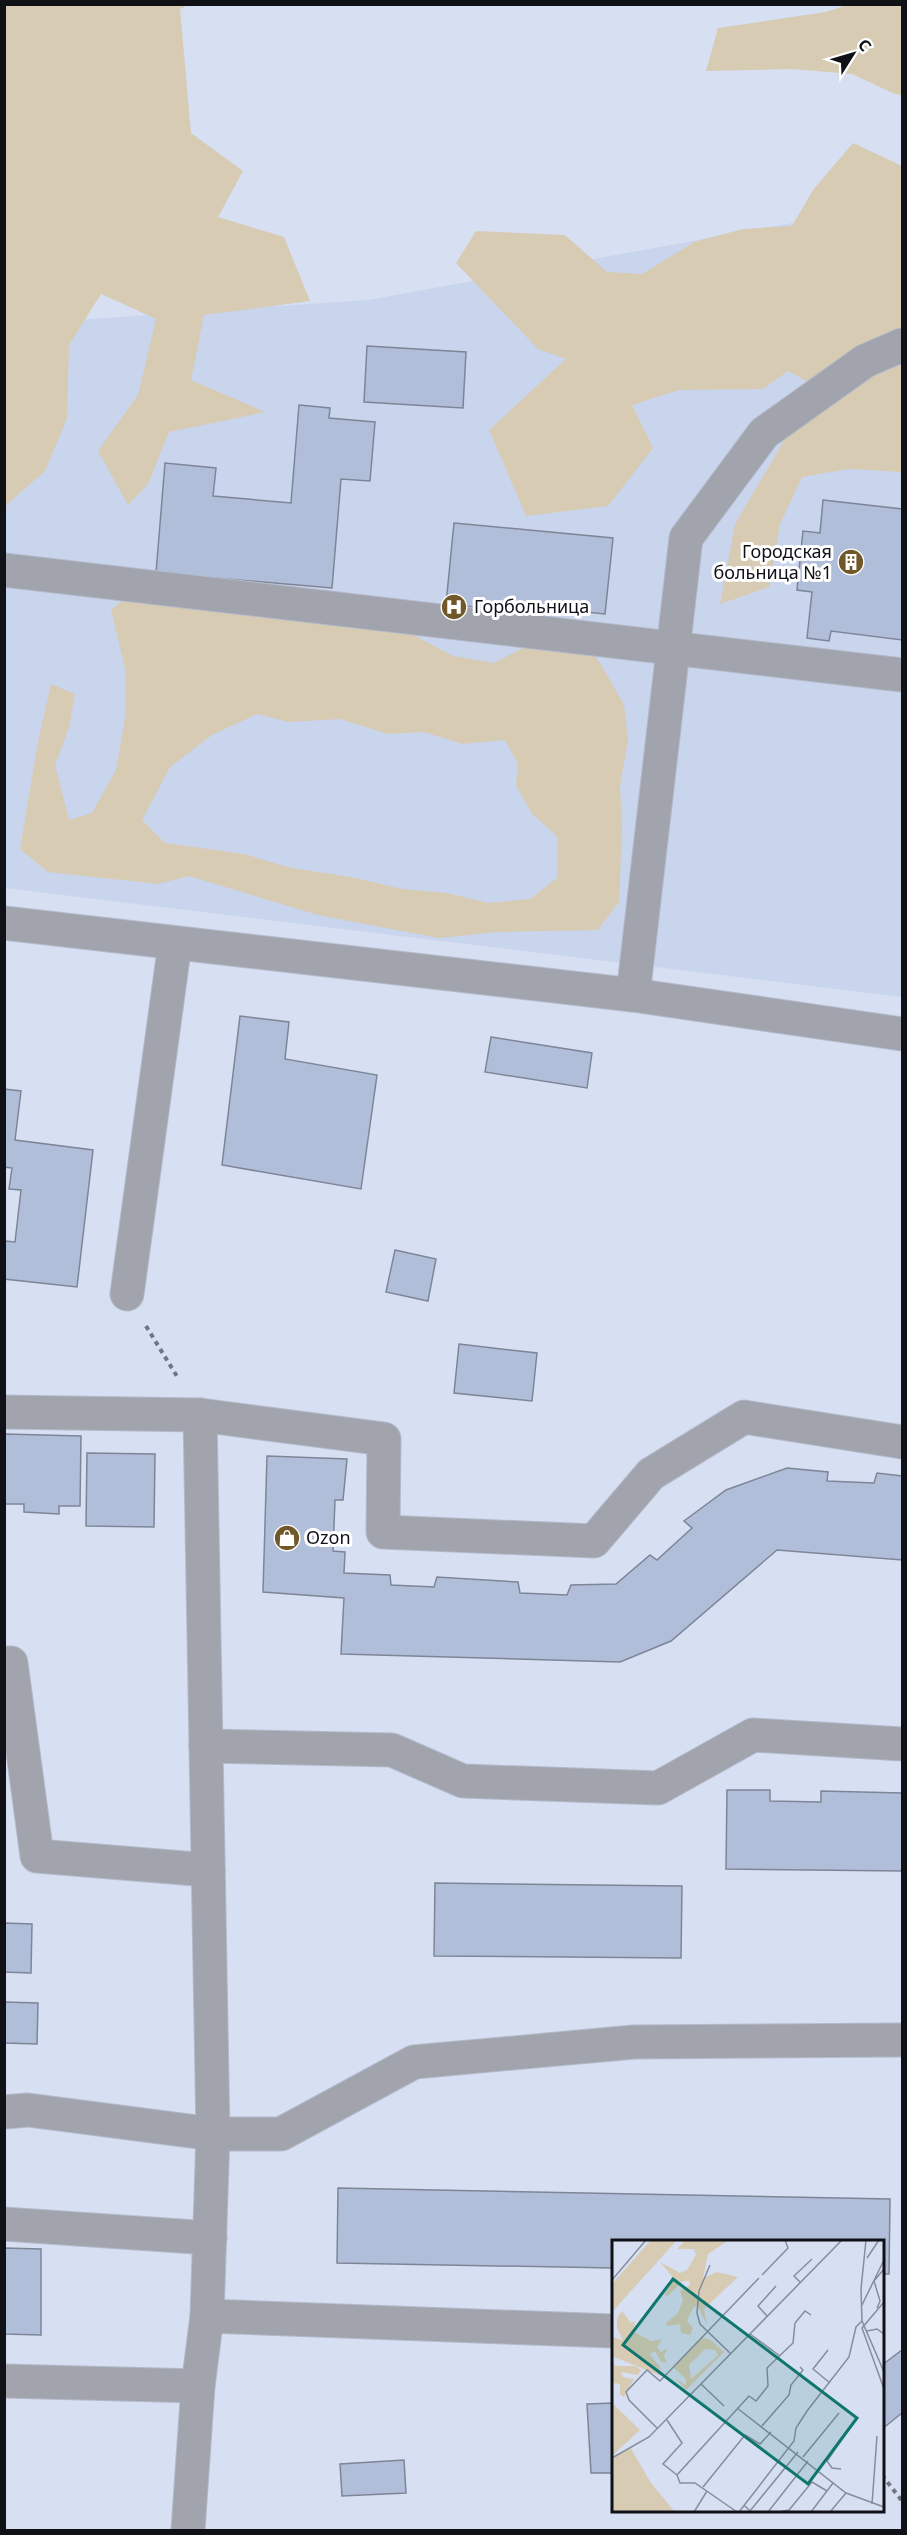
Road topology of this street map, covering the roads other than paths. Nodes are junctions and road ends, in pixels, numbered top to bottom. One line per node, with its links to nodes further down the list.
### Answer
1 (903, 345): 3 (street)
2 (4, 570): 3 (street)
3 (672, 648): 4 (street); 7 (street)
4 (903, 675)
5 (4, 923): 6 (street)
6 (175, 943): 7 (street); 9 (street)
7 (633, 995): 8 (street)
8 (903, 1034)
9 (127, 1294)
10 (4, 1412): 11 (street)
11 (200, 1415): 12 (street); 15 (street)
12 (903, 1442)
13 (4, 1663): 16 (street)
14 (903, 1744): 15 (street)
15 (206, 1746): 16 (street)
16 (208, 1870): 19 (street)
17 (903, 2040): 19 (street)
18 (4, 2112): 19 (street)
19 (213, 2134): 21 (street)
20 (4, 2224): 21 (street)
21 (210, 2238): 22 (street)
22 (207, 2316): 23 (street); 25 (street)
23 (612, 2331)
24 (4, 2381): 25 (street)
25 (198, 2386): 26 (street)
26 (188, 2530)

